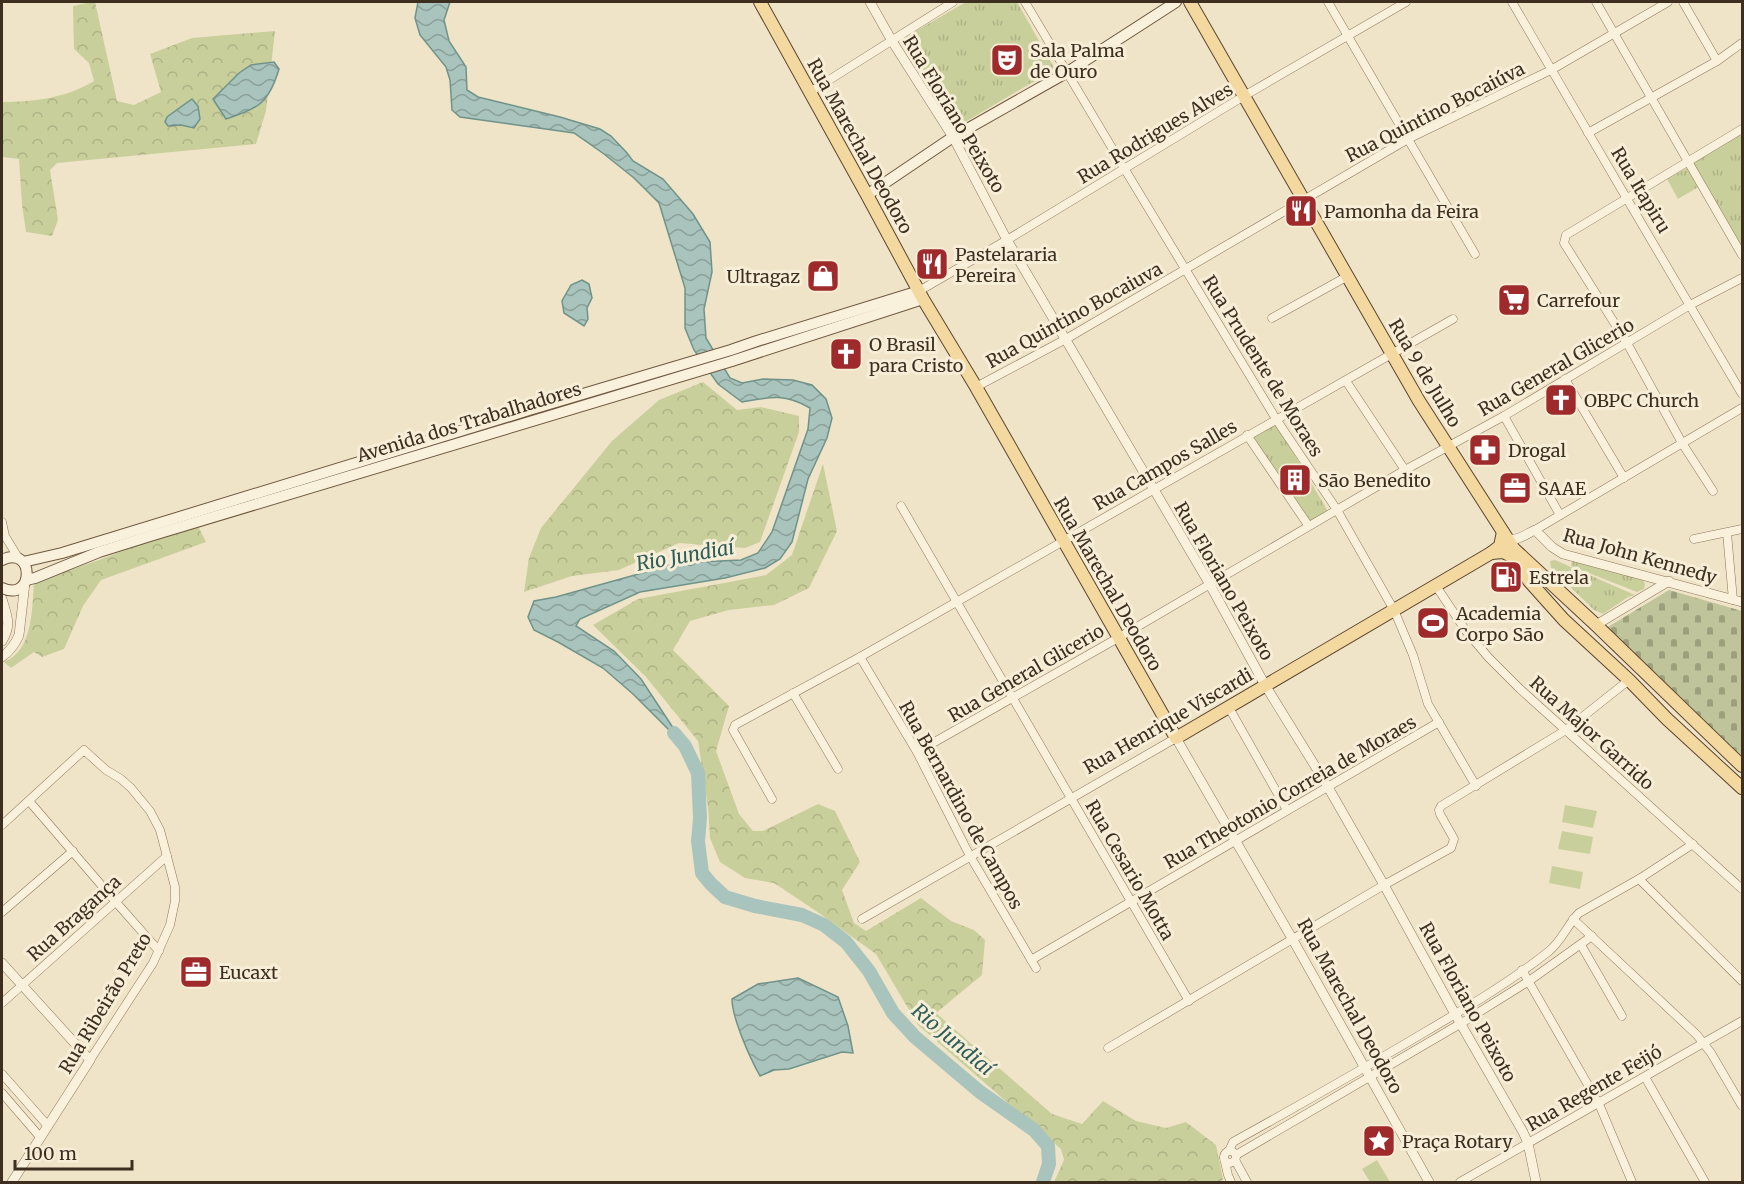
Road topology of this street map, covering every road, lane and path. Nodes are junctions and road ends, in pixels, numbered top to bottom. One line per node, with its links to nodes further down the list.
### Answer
1 (760, 2): 20 (main road, Rua Marechal Deodoro)
2 (870, 2): 15 (street, Rua Floriano Peixoto)
3 (953, 2): 15 (street)
4 (1025, 2): 19 (street, Rua Prudente de Moraes)
5 (1176, 2): 19 (main road)
6 (1190, 2): 21 (main road, Rua 9 de Julho)
7 (1328, 2): 14 (street)
8 (1406, 2): 14 (street, Rua Rodrigues Alves)
9 (1512, 2): 18 (street, Rua Itapiru)
10 (1596, 2): 13 (street)
11 (1668, 2): 13 (street, Rua Quintino Bocaiúva)
12 (1683, 2): 17 (street)
13 (1615, 32): 18 (street, Rua Quintino Bocaiúva); 22 (street)
14 (1347, 36): 21 (street, Rua Rodrigues Alves); 26 (street)
15 (891, 41): 20 (street); 25 (street, Rua Floriano Peixoto)
16 (1743, 44): 17 (street)
17 (1717, 61): 22 (street)
18 (1551, 70): 24 (street, Rua Itapiru); 26 (street, Rua Quintino Bocaiúva)
19 (1066, 73): 25 (main road); 28 (street, Rua Prudente de Moraes)
20 (810, 92): 29 (main road, Rua Marechal Deodoro)
21 (1244, 96): 28 (street, Rua Rodrigues Alves); 31 (main road, Rua 9 de Julho)
22 (1653, 98): 24 (street); 27 (street)
23 (1743, 129): 27 (street)
24 (1588, 134): 30 (street, Rua Itapiru)
25 (953, 137): 29 (main road); 32 (street, Rua Floriano Peixoto)
26 (1408, 139): 31 (street, Rua Quintino Bocaiúva); 33 (street)
27 (1689, 162): 30 (street); 34 (street)
28 (1124, 168): 32 (street, Rua Rodrigues Alves); 35 (street, Rua Prudente de Moraes)
29 (867, 195): 38 (main road, Rua Marechal Deodoro)
30 (1626, 199): 39 (street, Rua Itapiru); 43 (street)
31 (1305, 200): 35 (street, Rua Quintino Bocaiúva); 36 (main road, Rua 9 de Julho)
32 (1007, 240): 38 (street, Rua Rodrigues Alves); 42 (street, Rua Floriano Peixoto)
33 (1475, 254)
34 (1743, 255)
35 (1186, 269): 42 (street, Rua Quintino Bocaiuva); 52 (street, Rua Prudente de Moraes)
36 (1348, 276): 40 (street); 44 (main road, Rua 9 de Julho)
37 (1743, 278): 39 (street, Rua General Glicerio)
38 (921, 295): 45 (main road, Avenida dos Trabalhadores); 48 (main road, Rua Marechal Deodoro)
39 (1690, 305): 43 (street, Rua General Glicerio); 49 (street, Rua Itapiru)
40 (1272, 318)
41 (1453, 319): 44 (street, Rua Campos Salles)
42 (1066, 339): 48 (street, Rua Quintino Bocaiuva); 58 (street, Rua Floriano Peixoto)
43 (1627, 343): 46 (street, Rua General Glicerio); 54 (street)
44 (1392, 354): 47 (street, Rua Campos Salles); 55 (main road, Rua 9 de Julho)
45 (685, 369): 75 (main road, Avenida dos Trabalhadores); 78 (main road, Avenida dos Trabalhadores)
46 (1565, 379): 51 (street, Rua General Glicerio); 57 (street)
47 (1346, 381): 52 (street, Rua Campos Salles); 56 (street)
48 (976, 387): 70 (main road, Rua Marechal Deodoro)
49 (1743, 394)
50 (1743, 408): 54 (street)
51 (1504, 416): 55 (street, Rua General Glicerio); 62 (street)
52 (1276, 419): 53 (street, Rua Campos Salles); 61 (street, Rua Prudente de Moraes)
53 (1247, 435): 58 (street, Rua Campos Salles); 64 (street)
54 (1682, 443): 57 (street); 59 (street)
55 (1448, 446): 56 (street, Rua General Glicerio); 71 (main road, Rua 9 de Julho)
56 (1405, 470): 61 (street, Rua General Glicerio)
57 (1624, 478): 62 (street)
58 (1153, 489): 70 (street, Rua Campos Salles); 79 (street, Rua Floriano Peixoto)
59 (1713, 491)
60 (901, 506): 85 (street, Rua Cesario Motta)
61 (1337, 510): 64 (street, Rua General Glicerio); 87 (street, Rua Prudente de Moraes)
62 (1560, 515): 65 (street)
63 (2, 522): 68 (street)
64 (1308, 525): 79 (street, Rua General Glicerio)
65 (1535, 530): 71 (street); 76 (street, Rua John Kennedy)
66 (1743, 530): 67 (street)
67 (1727, 533): 69 (street); 86 (street)
68 (4, 536): 72 (street); 75 (street)
69 (1694, 539)
70 (1063, 542): 85 (street, Rua Campos Salles); 89 (main road, Rua Marechal Deodoro)
71 (1512, 543): 73 (main road); 73 (main road); 82 (main road, Rua 9 de Julho); 88 (main road, Rua 9 de Julho)
72 (2, 548)
73 (1491, 553): 80 (main road, Rua Henrique Viscardi)
74 (2, 560): 75 (main road, Avenida dos Trabalhadores)
75 (21, 561): 78 (main road)
76 (1645, 575): 77 (street, Rua John Kennedy); 83 (street)
77 (1669, 581): 83 (street); 86 (street, Rua John Kennedy)
78 (26, 582): 81 (main road, Avenida dos Trabalhadores); 91 (street)
79 (1209, 583): 89 (street, Rua General Glicerio); 94 (street, Rua Floriano Peixoto)
80 (1436, 586): 87 (main road, Rua Henrique Viscardi); 99 (street, Rua Major Garrido)
81 (2, 588)
82 (1537, 591): 88 (main road); 93 (main road, Rua 9 de Julho)
83 (1646, 595): 88 (street)
84 (2, 599): 90 (street)
85 (957, 601): 92 (street, Rua Campos Salles); 96 (street, Rua Cesario Motta)
86 (1738, 601)
87 (1394, 610): 94 (main road, Rua Henrique Viscardi); 98 (street, Rua Prudente de Moraes)
88 (1596, 625): 102 (main road, Rua 9 de Julho)
89 (1118, 638): 96 (street, Rua General Glicerio); 100 (main road, Rua Marechal Deodoro)
90 (2, 641)
91 (2, 657)
92 (860, 657): 95 (street, Rua Campos Salles); 101 (street, Rua Bernardino de Campos)
93 (1629, 680): 99 (street); 106 (main road, Rua 9 de Julho)
94 (1264, 685): 97 (main road, Rua Henrique Viscardi); 105 (street, Rua Floriano Peixoto)
95 (793, 693): 103 (street); 108 (street, Rua Campos Salles)
96 (1013, 698): 101 (street, Rua General Glicerio); 107 (street, Rua Cesario Motta)
97 (1228, 706): 100 (main road, Rua Henrique Viscardi); 110 (street)
98 (1439, 722): 104 (street, Rua Prudente de Moraes); 105 (street, Rua Theotonio Correia de Moraes)
99 (1566, 730): 104 (street); 113 (street, Rua Major Garrido)
100 (1176, 738): 107 (street, Rua Henrique Viscardi); 112 (street, Rua Marechal Deodoro)
101 (917, 752): 116 (street, Rua Bernardino de Campos)
102 (1743, 766)
103 (838, 769)
104 (1476, 786): 118 (street)
105 (1328, 787): 110 (street, Rua Theotonio Correia de Moraes); 118 (street, Rua Floriano Peixoto)
106 (1743, 788)
107 (1071, 798): 116 (street, Rua Henrique Viscardi); 121 (street, Rua Cesario Motta)
108 (772, 799)
109 (29, 801): 111 (street); 114 (street); 115 (street, Rua Ribeirão Preto)
110 (1287, 810): 112 (street, Rua Theotonio Correia de Moraes)
111 (2, 825)
112 (1234, 840): 121 (street, Rua Theotonio Correia de Moraes); 126 (street, Rua Marechal Deodoro)
113 (1693, 843): 117 (street); 119 (street, Rua Major Garrido)
114 (73, 851): 120 (street); 122 (street)
115 (167, 856): 120 (street, Rua Bragança); 128 (street, Rua Ribeirão Preto)
116 (970, 856): 123 (street, Rua Henrique Viscardi); 129 (street, Rua Bernardino de Campos)
117 (1639, 879): 124 (street); 134 (street)
118 (1384, 885): 126 (street); 138 (street, Rua Floriano Peixoto)
119 (1743, 889)
120 (115, 901): 128 (street); 135 (street, Rua Bragança)
121 (1132, 902): 129 (street, Rua Theotonio Correia de Moraes); 136 (street, Rua Cesario Motta)
122 (2, 912)
123 (862, 919)
124 (1572, 919): 125 (street); 132 (street)
125 (1592, 936): 127 (street); 142 (street)
126 (1293, 940): 136 (street); 145 (street, Rua Marechal Deodoro)
127 (1581, 945): 133 (street); 139 (street)
128 (159, 951): 144 (street, Rua Ribeirão Preto)
129 (1031, 960): 131 (street, Rua Bernardino de Campos)
130 (2, 963): 135 (street)
131 (1036, 968)
132 (1522, 970): 133 (street); 138 (street)
133 (1529, 981): 141 (street); 149 (street)
134 (1743, 981)
135 (21, 985): 137 (street, Rua Bragança); 144 (street)
136 (1189, 1001): 143 (street)
137 (2, 1003)
138 (1455, 1014): 141 (street, Rua Floriano Peixoto); 145 (street)
139 (1622, 1016)
140 (1743, 1021): 142 (street, Rua Regente Feijó)
141 (1460, 1024): 145 (street); 156 (street, Rua Floriano Peixoto)
142 (1704, 1043): 147 (street, Rua Regente Feijó); 150 (street)
143 (1108, 1048)
144 (90, 1060): 153 (street, Rua Ribeirão Preto)
145 (1367, 1072): 151 (street); 152 (street); 162 (street, Rua Marechal Deodoro)
146 (2, 1074): 153 (street)
147 (1645, 1077): 149 (street, Rua Regente Feijó); 166 (street)
148 (2, 1093): 154 (street)
149 (1599, 1104): 156 (street, Rua Regente Feijó); 165 (street)
150 (1743, 1106)
151 (1296, 1107): 152 (street); 155 (street)
152 (1301, 1116): 157 (street)
153 (48, 1125): 154 (street, Rua Ribeirão Preto)
154 (40, 1137): 159 (street, Rua Ribeirão Preto)
155 (1239, 1139): 157 (street); 158 (street)
156 (1528, 1143): 163 (street, Rua Regente Feijó); 164 (street, Rua Floriano Peixoto)
157 (1245, 1150): 158 (street)
158 (1231, 1156): 160 (street); 161 (street)
159 (12, 1182)
160 (1231, 1182)
161 (1247, 1182)
162 (1429, 1182)
163 (1460, 1182)
164 (1536, 1182)
165 (1632, 1182)
166 (1705, 1182)

